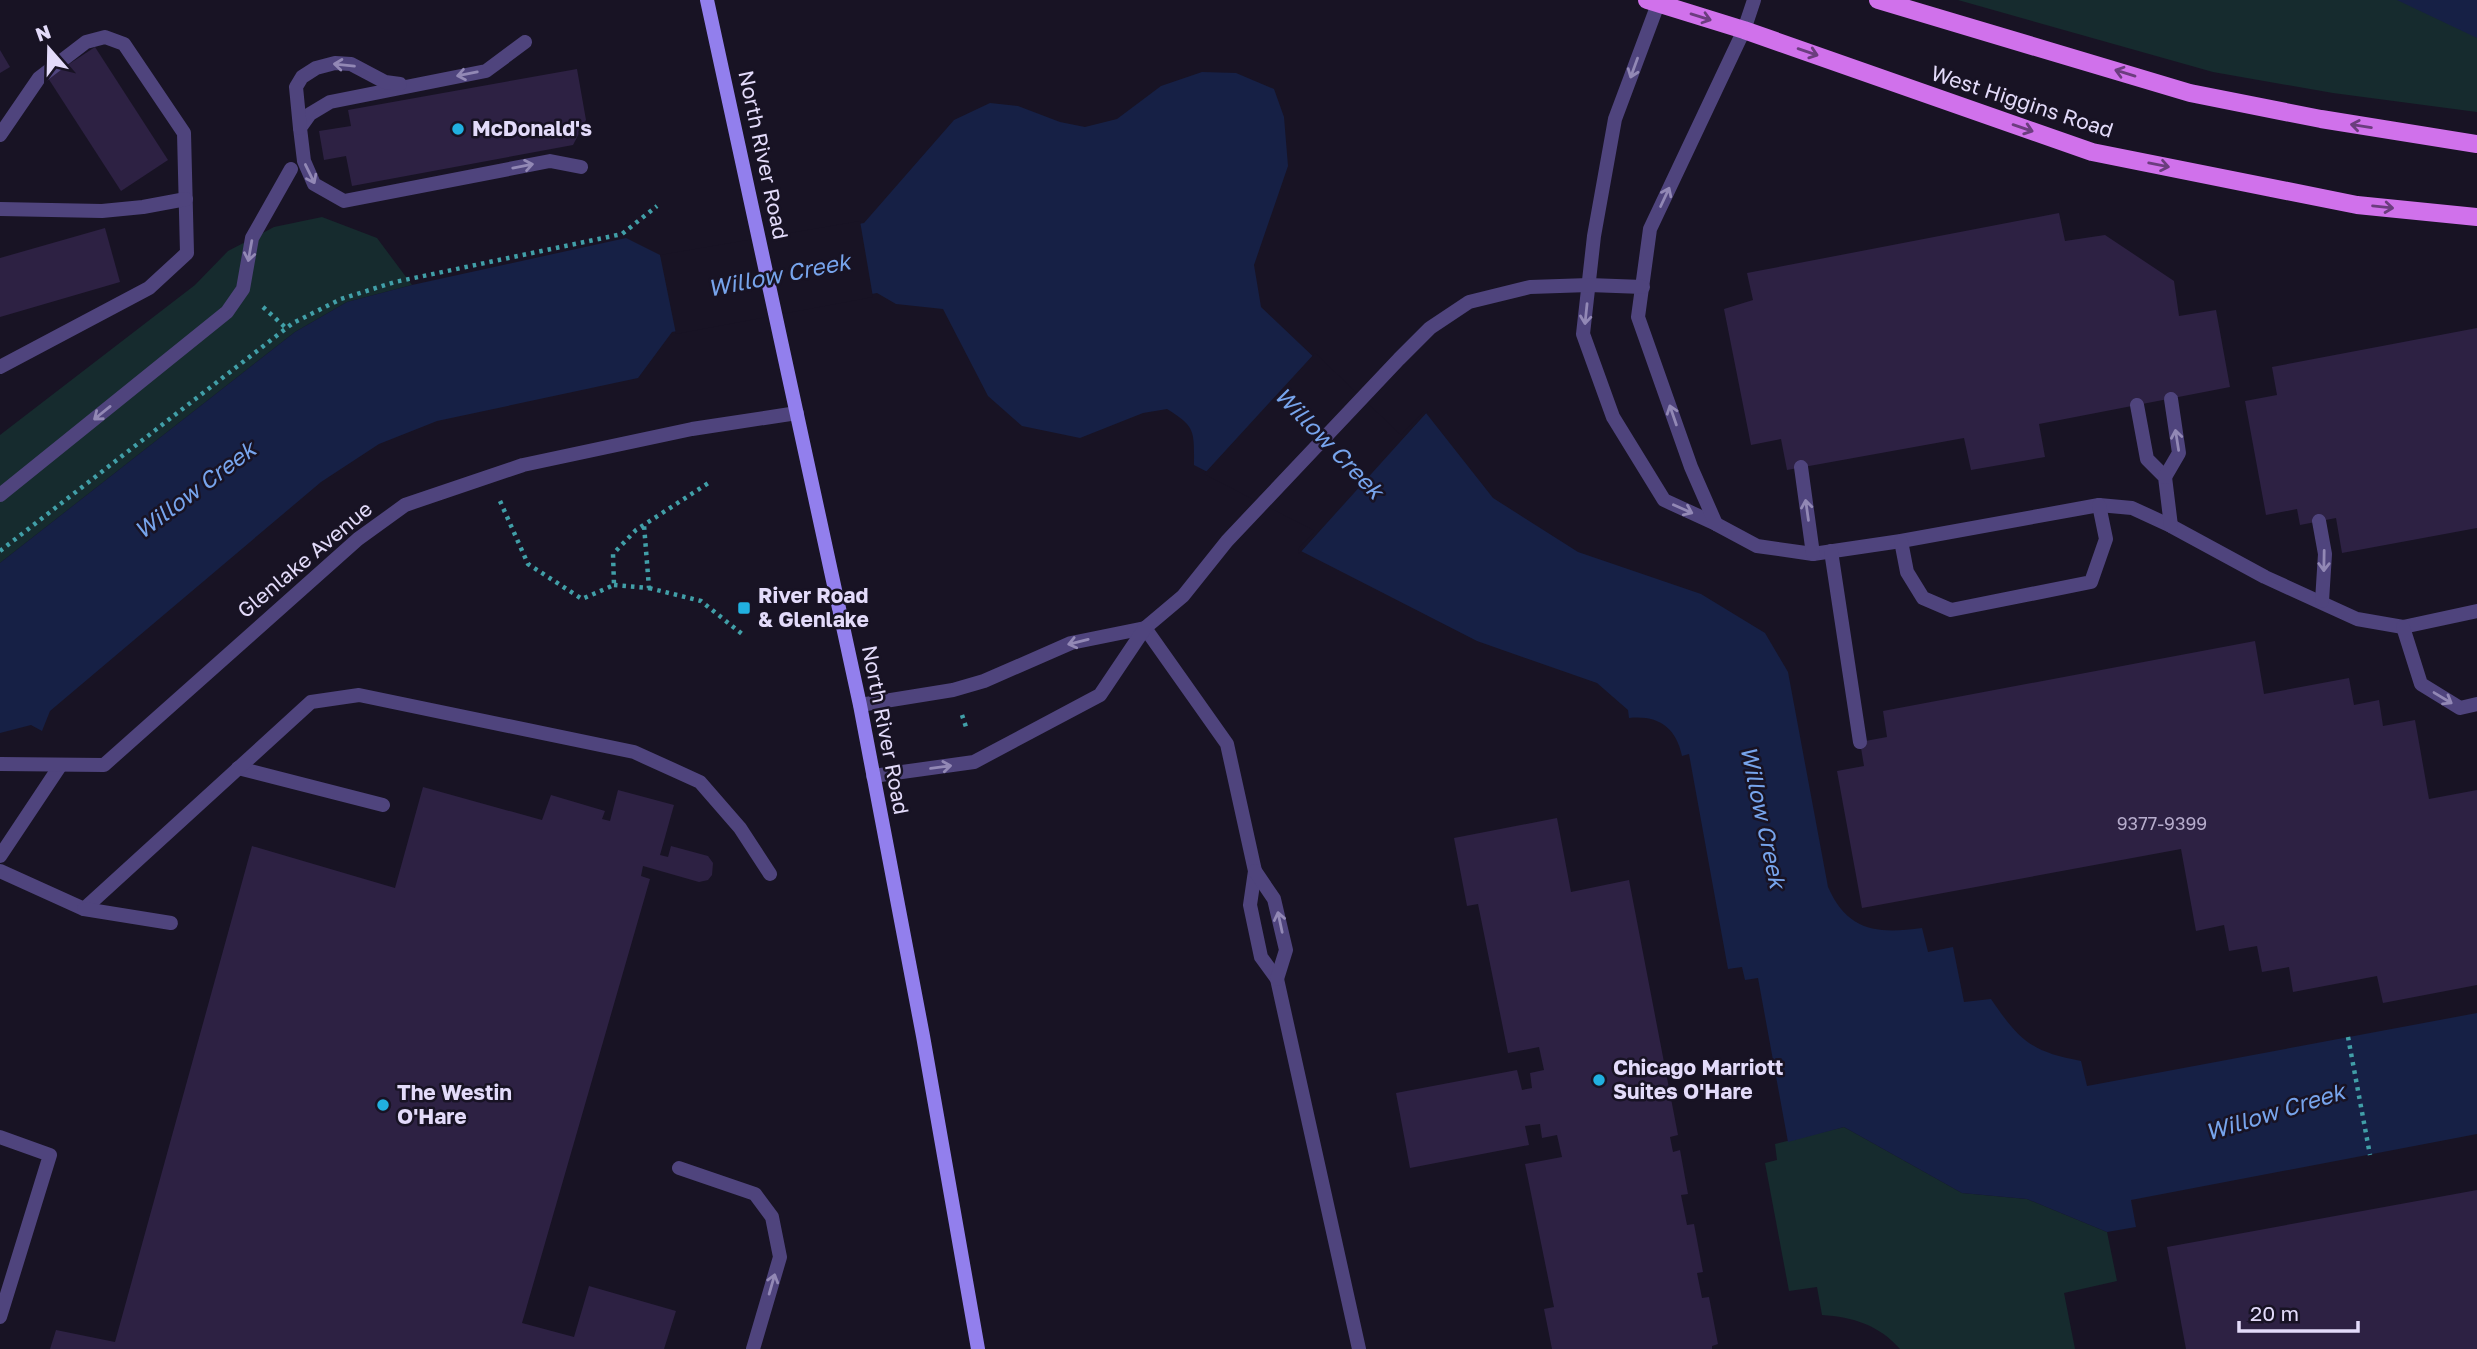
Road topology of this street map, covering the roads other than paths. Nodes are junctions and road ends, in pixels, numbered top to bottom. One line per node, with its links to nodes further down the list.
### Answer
1 (707, 0): 21 (main road, North River Road)
2 (1754, 0): 5 (street)
3 (1878, 0): 10 (main road, one-way to 3)
4 (1655, 1): 5 (main road, West Higgins Road, one-way to 5); 16 (street, one-way to 16)
5 (1744, 30): 15 (main road, West Higgins Road, one-way to 15); 17 (street, one-way to 5)
6 (525, 42): 7 (street, one-way to 7)
7 (408, 86): 8 (street); 8 (street, one-way to 8)
8 (300, 128): 11 (street, one-way to 11)
9 (0, 135): 13 (street)
10 (2477, 144)
11 (581, 167)
12 (291, 169): 24 (street, one-way to 24)
13 (186, 199): 14 (street); 18 (street)
14 (0, 209)
15 (2477, 217)
16 (1589, 285): 17 (street); 27 (street, one-way to 27); 35 (street)
17 (1643, 287): 27 (street, one-way to 17)
18 (0, 367)
19 (2171, 399): 23 (street, one-way to 19)
20 (2137, 405): 23 (street)
21 (797, 413): 37 (main road, North River Road); 40 (street, Glenlake Avenue)
22 (1801, 467): 31 (street, one-way to 22)
23 (2165, 477): 28 (street)
24 (0, 495)
25 (2099, 505): 28 (street); 29 (street); 29 (street)
26 (2319, 522): 32 (street, one-way to 32)
27 (1716, 524): 31 (street)
28 (2171, 526): 32 (street)
29 (1901, 541): 30 (street)
30 (1831, 551): 31 (street); 38 (street)
31 (1813, 554)
32 (2322, 601): 34 (street)
33 (2477, 611): 34 (street)
34 (2403, 627): 36 (street, one-way to 36)
35 (1145, 628): 37 (street, one-way to 37); 42 (street, one-way to 35); 46 (street)
36 (2477, 704)
37 (860, 705): 42 (main road, North River Road)
38 (1860, 742)
39 (0, 764): 40 (street, Glenlake Avenue)
40 (61, 766): 44 (street)
41 (238, 768): 43 (street); 47 (street); 48 (street)
42 (873, 776): 55 (main road, North River Road)
43 (383, 806)
44 (0, 856)
45 (0, 871): 48 (street)
46 (1255, 871): 50 (street); 50 (street, one-way to 46)
47 (769, 874)
48 (84, 909): 49 (street)
49 (171, 923)
50 (1277, 979): 56 (street)
51 (0, 1137): 53 (street)
52 (679, 1168): 54 (street, one-way to 52)
53 (0, 1317)
54 (753, 1349)
55 (978, 1349)
56 (1359, 1349)

